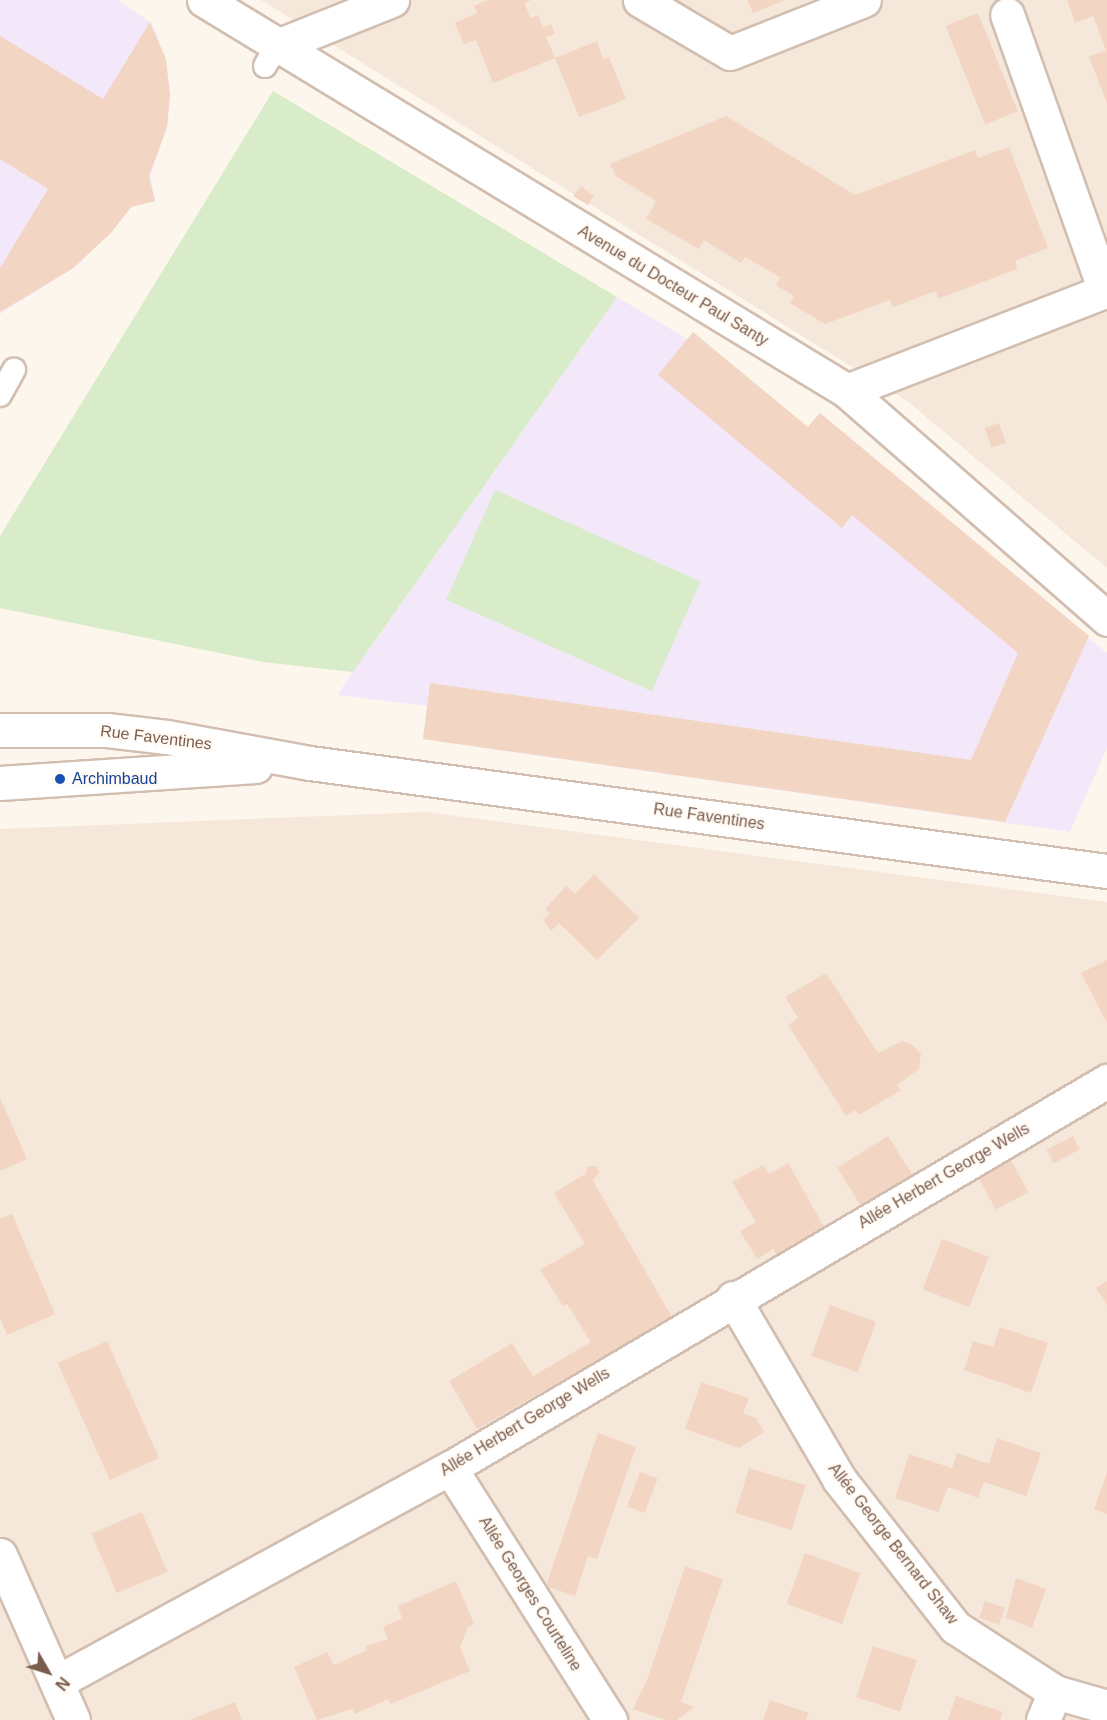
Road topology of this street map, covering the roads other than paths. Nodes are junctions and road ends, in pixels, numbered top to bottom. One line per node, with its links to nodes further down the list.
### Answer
1 (204, 0): 6 (street, Avenue du Docteur Paul Santy)
2 (392, 0): 6 (street)
3 (640, 0): 4 (street)
4 (864, 0)
5 (1006, 15): 8 (street)
6 (271, 56): 8 (street, Avenue du Docteur Paul Santy)
7 (14, 370): 9 (lane)
8 (847, 391): 10 (street, Avenue du Docteur Paul Santy)
9 (0, 395)
10 (1107, 619)
11 (0, 730): 12 (street, Rue Faventines)
12 (310, 763): 13 (street, Rue Faventines); 14 (street, Rue Faventines)
13 (0, 783)
14 (1107, 872)
15 (1107, 1081): 16 (street, Allée Herbert George Wells)
16 (733, 1298): 17 (street, Allée Herbert George Wells); 20 (street, Allée George Bernard Shaw)
17 (450, 1468): 19 (street, Allée Herbert George Wells); 23 (street, Allée Georges Courteline)
18 (0, 1555): 19 (street)
19 (57, 1682): 22 (street)
20 (1049, 1706): 21 (street, Allée George Bernard Shaw)
21 (1107, 1707)
22 (73, 1720)
23 (610, 1720)

